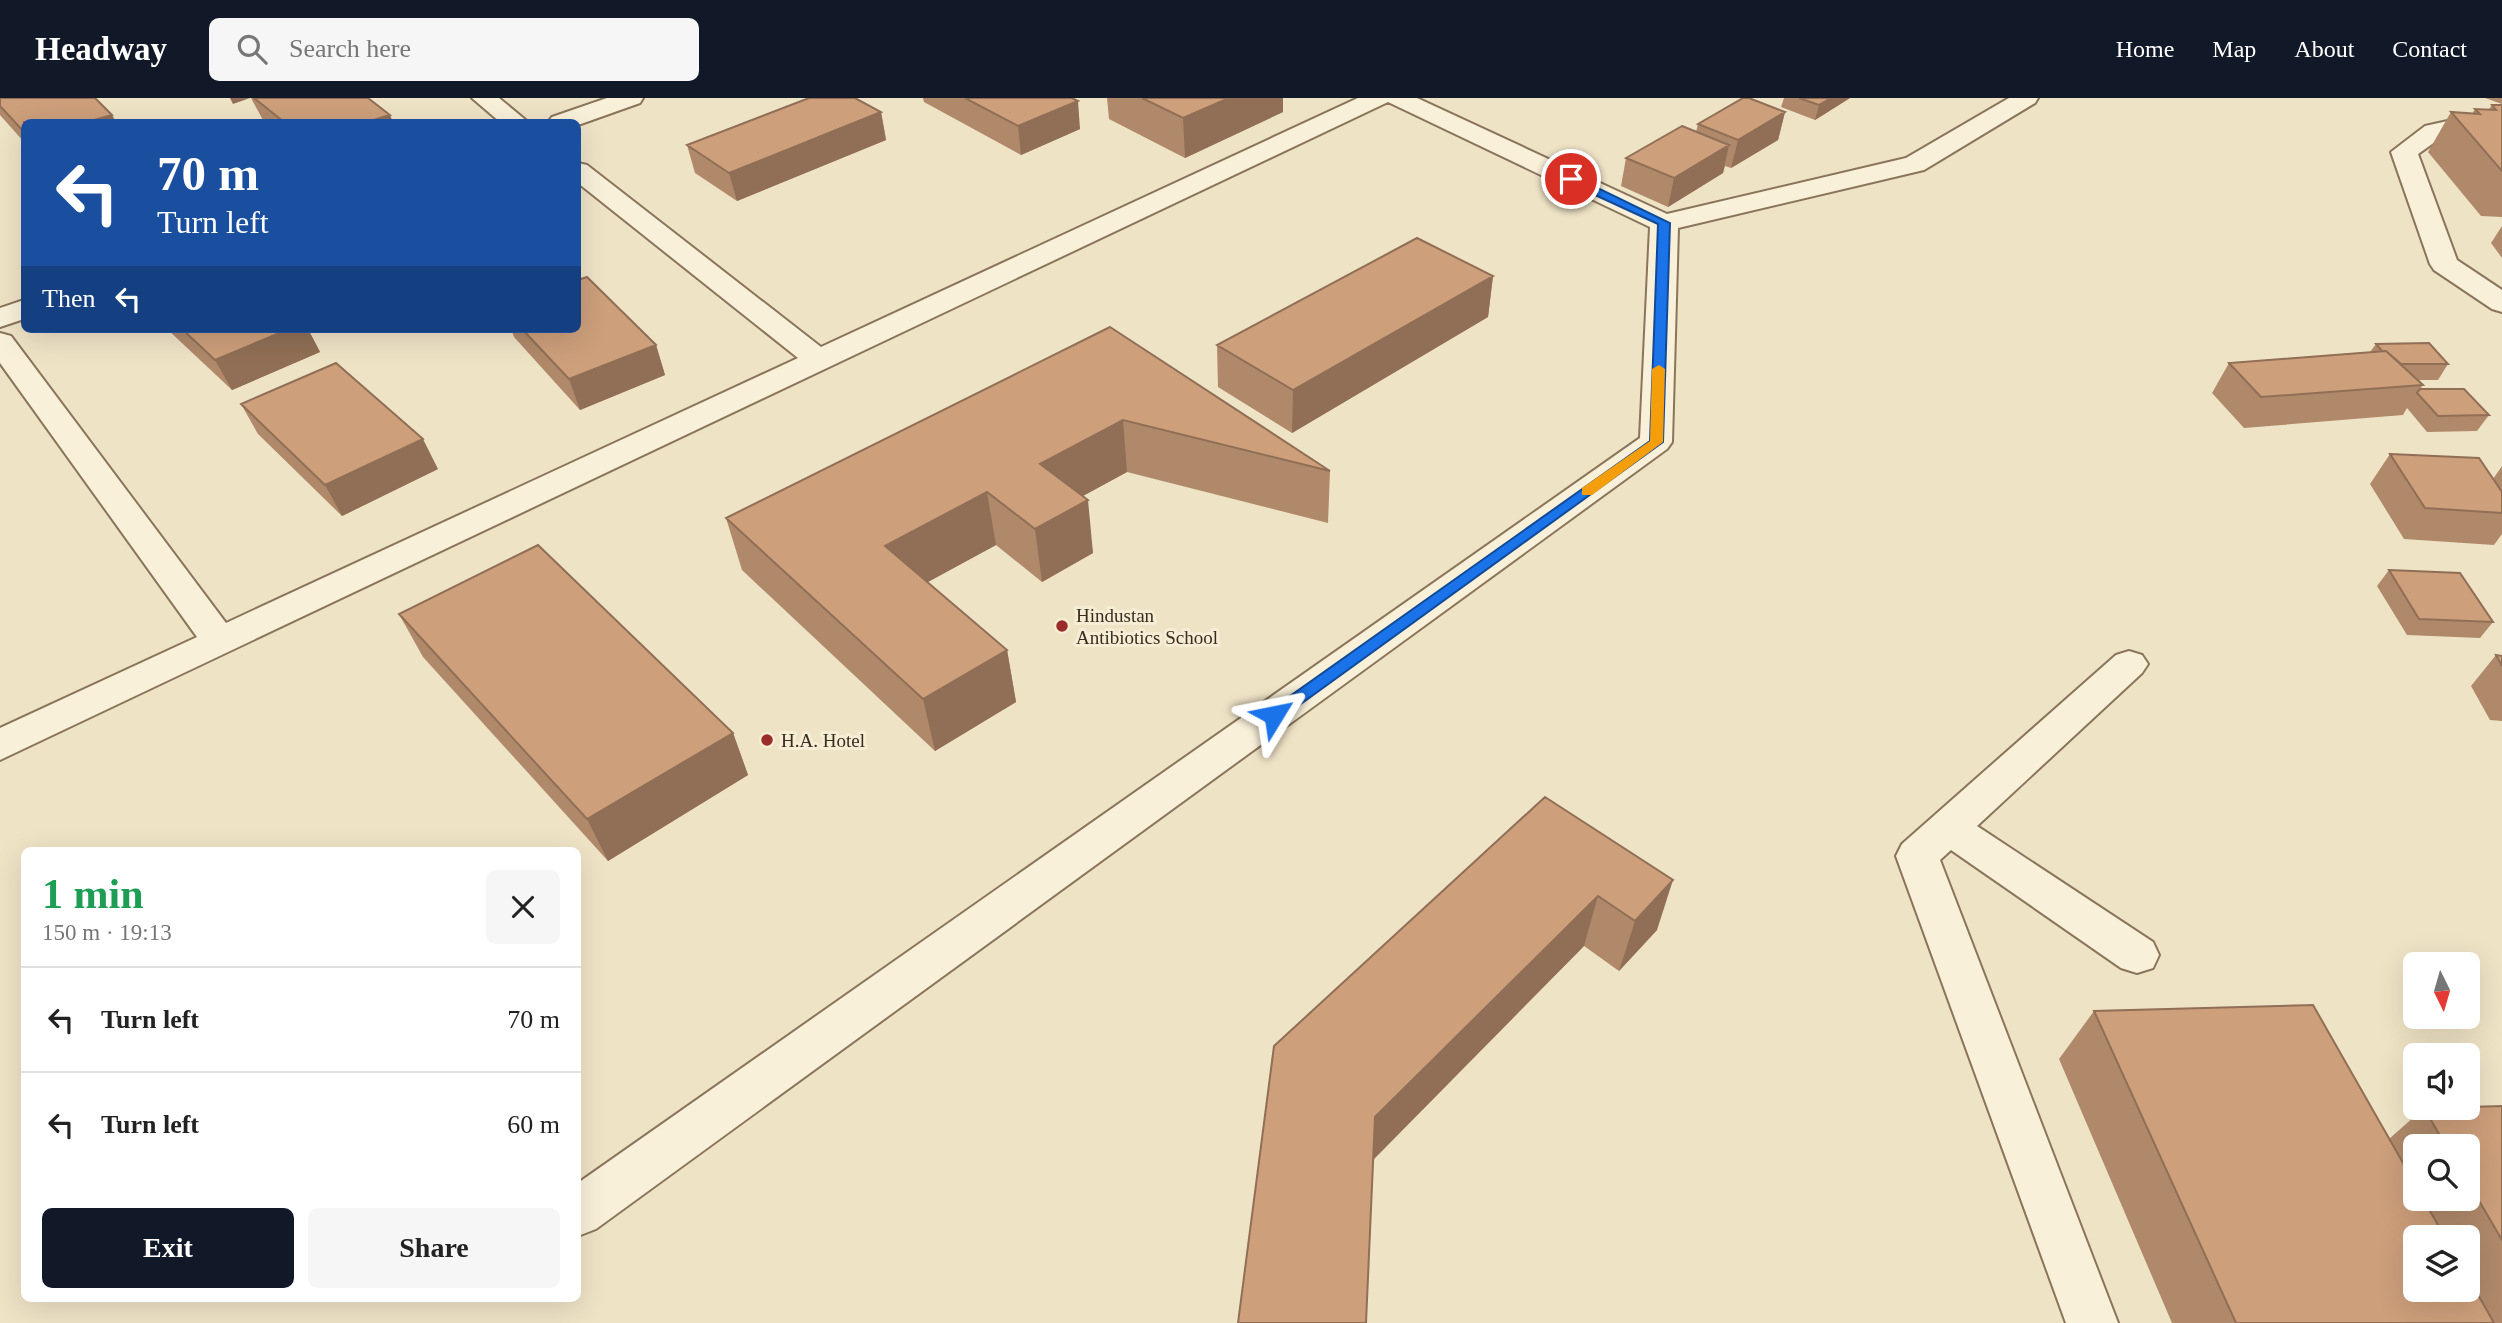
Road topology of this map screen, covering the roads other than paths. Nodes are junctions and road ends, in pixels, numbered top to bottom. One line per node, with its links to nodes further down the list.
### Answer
1 (484, 98): 6 (street)
2 (631, 98): 7 (street)
3 (2026, 98): 9 (street)
4 (1400, 99): 9 (street); 12 (street)
5 (2502, 116): 10 (street)
6 (511, 119)
7 (570, 119)
8 (581, 173): 12 (street)
9 (1664, 223): 18 (street)
10 (2502, 303)
11 (7, 316): 13 (street)
12 (820, 360): 13 (street)
13 (220, 641): 15 (street)
14 (2129, 664): 16 (street)
15 (0, 745)
16 (1932, 841): 17 (street); 19 (street)
17 (2137, 955)
18 (581, 1210)
19 (2092, 1323)

